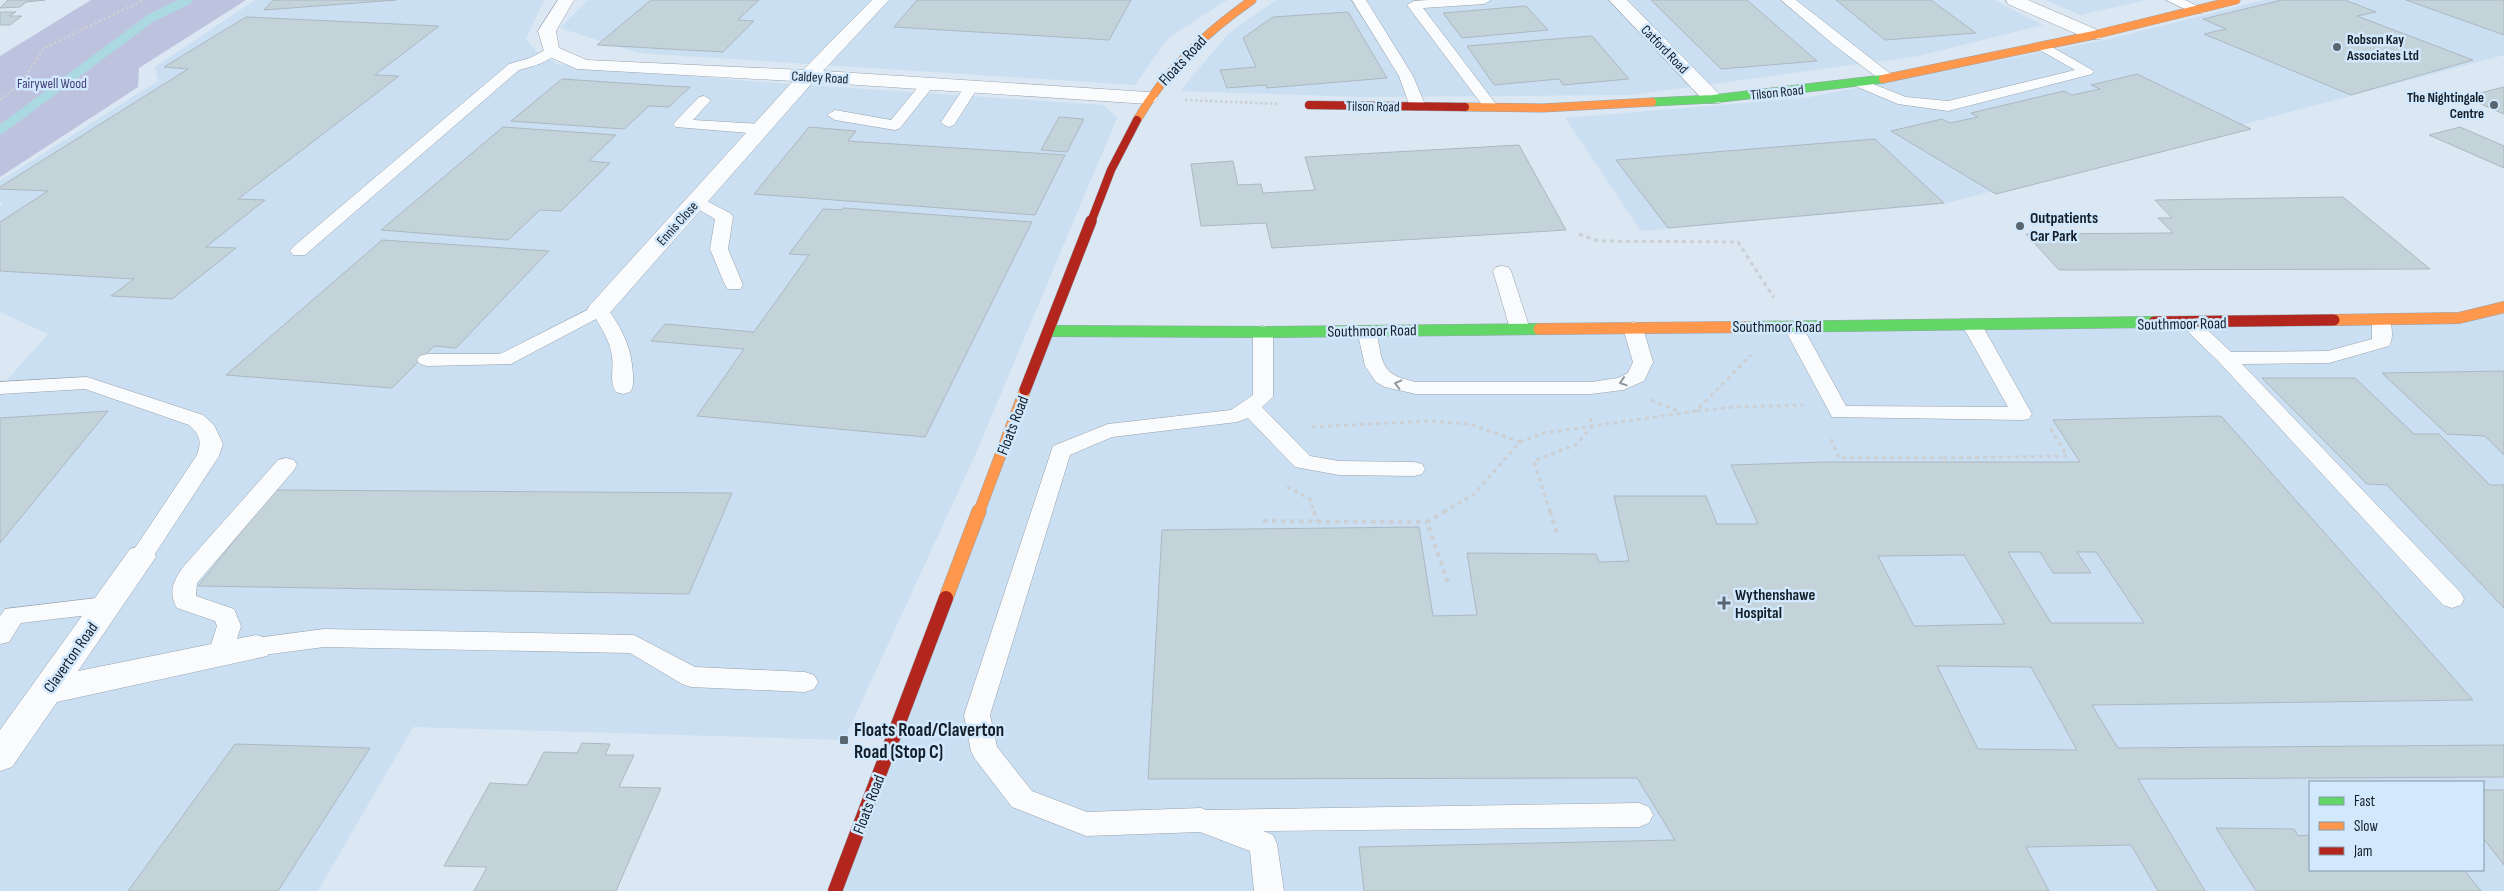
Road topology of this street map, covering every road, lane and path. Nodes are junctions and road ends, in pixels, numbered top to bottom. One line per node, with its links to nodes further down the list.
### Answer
1 (144, 0): 23 (path)
2 (566, 0): 15 (street)
3 (881, 0): 16 (street, Ennis Close)
4 (1252, 0): 21 (street, Floats Road)
5 (1360, 0): 26 (lane)
6 (1484, 0): 27 (lane)
7 (1617, 0): 22 (street, Catford Road)
8 (1788, 0): 17 (lane)
9 (2014, 0): 13 (street)
10 (2173, 0): 12 (lane)
11 (2236, 0): 12 (street, Tilson Road)
12 (2198, 10): 13 (street, Tilson Road)
13 (2094, 35): 14 (street, Tilson Road)
14 (2042, 46): 17 (street, Tilson Road); 18 (lane)
15 (551, 50): 16 (street, Caldey Road); 32 (lane)
16 (808, 76): 19 (street, Caldey Road); 30 (street, Ennis Close)
17 (1887, 78): 18 (street, Tilson Road)
18 (1858, 82): 22 (street, Tilson Road)
19 (928, 84): 20 (street, Caldey Road); 28 (lane)
20 (972, 86): 21 (street, Caldey Road); 29 (lane)
21 (1148, 98): 25 (path); 44 (street, Floats Road)
22 (1713, 98): 27 (street, Tilson Road)
23 (0, 100)
24 (704, 100): 30 (lane)
25 (1309, 105): 26 (street, Tilson Road)
26 (1418, 107): 27 (street, Tilson Road)
27 (1492, 108)
28 (835, 115)
29 (949, 122)
30 (761, 129): 31 (street, Ennis Close)
31 (697, 201): 34 (lane); 36 (street, Ennis Close)
32 (299, 251)
33 (1502, 271): 42 (lane)
34 (734, 285)
35 (2504, 306): 37 (street, Southmoor Road)
36 (599, 310): 48 (lane, Ennis Close); 50 (lane)
37 (2381, 320): 38 (street, Southmoor Road); 47 (lane)
38 (2189, 323): 39 (street, Southmoor Road); 47 (lane)
39 (1972, 325): 40 (street, Southmoor Road); 40 (lane)
40 (1793, 326): 41 (street, Southmoor Road)
41 (1633, 328): 42 (street, Southmoor Road); 43 (lane, one-way to 43)
42 (1520, 329): 43 (street, Southmoor Road)
43 (1367, 330): 45 (street, Southmoor Road)
44 (1048, 331): 45 (street, Southmoor Road); 78 (street, Floats Road)
45 (1262, 332): 53 (lane)
46 (1756, 350): 54 (path)
47 (2226, 358): 68 (lane)
48 (427, 360)
49 (0, 388): 66 (lane)
50 (623, 388)
51 (1650, 400): 55 (path)
52 (1802, 405): 54 (path)
53 (1250, 407): 57 (lane); 77 (lane)
54 (1696, 411): 55 (path)
55 (1681, 413): 56 (path)
56 (1593, 425): 58 (path); 65 (path)
57 (1277, 436): 58 (path); 62 (lane)
58 (1520, 442): 64 (path)
59 (1839, 458): 60 (path)
60 (1946, 462)
61 (286, 465): 72 (lane)
62 (1414, 469)
63 (1263, 521): 64 (path)
64 (1428, 522): 67 (path)
65 (1557, 534)
66 (141, 557): 69 (street, Claverton Road)
67 (1448, 584)
68 (2452, 599)
69 (105, 606): 70 (lane); 74 (street, Claverton Road)
70 (5, 622)
71 (256, 647): 72 (street); 73 (lane)
72 (221, 654): 74 (street)
73 (805, 682)
74 (46, 691): 75 (street, Claverton Road)
75 (0, 757)
76 (1639, 816): 77 (lane)
77 (1201, 820): 79 (lane)
78 (835, 891)
79 (1269, 891)

